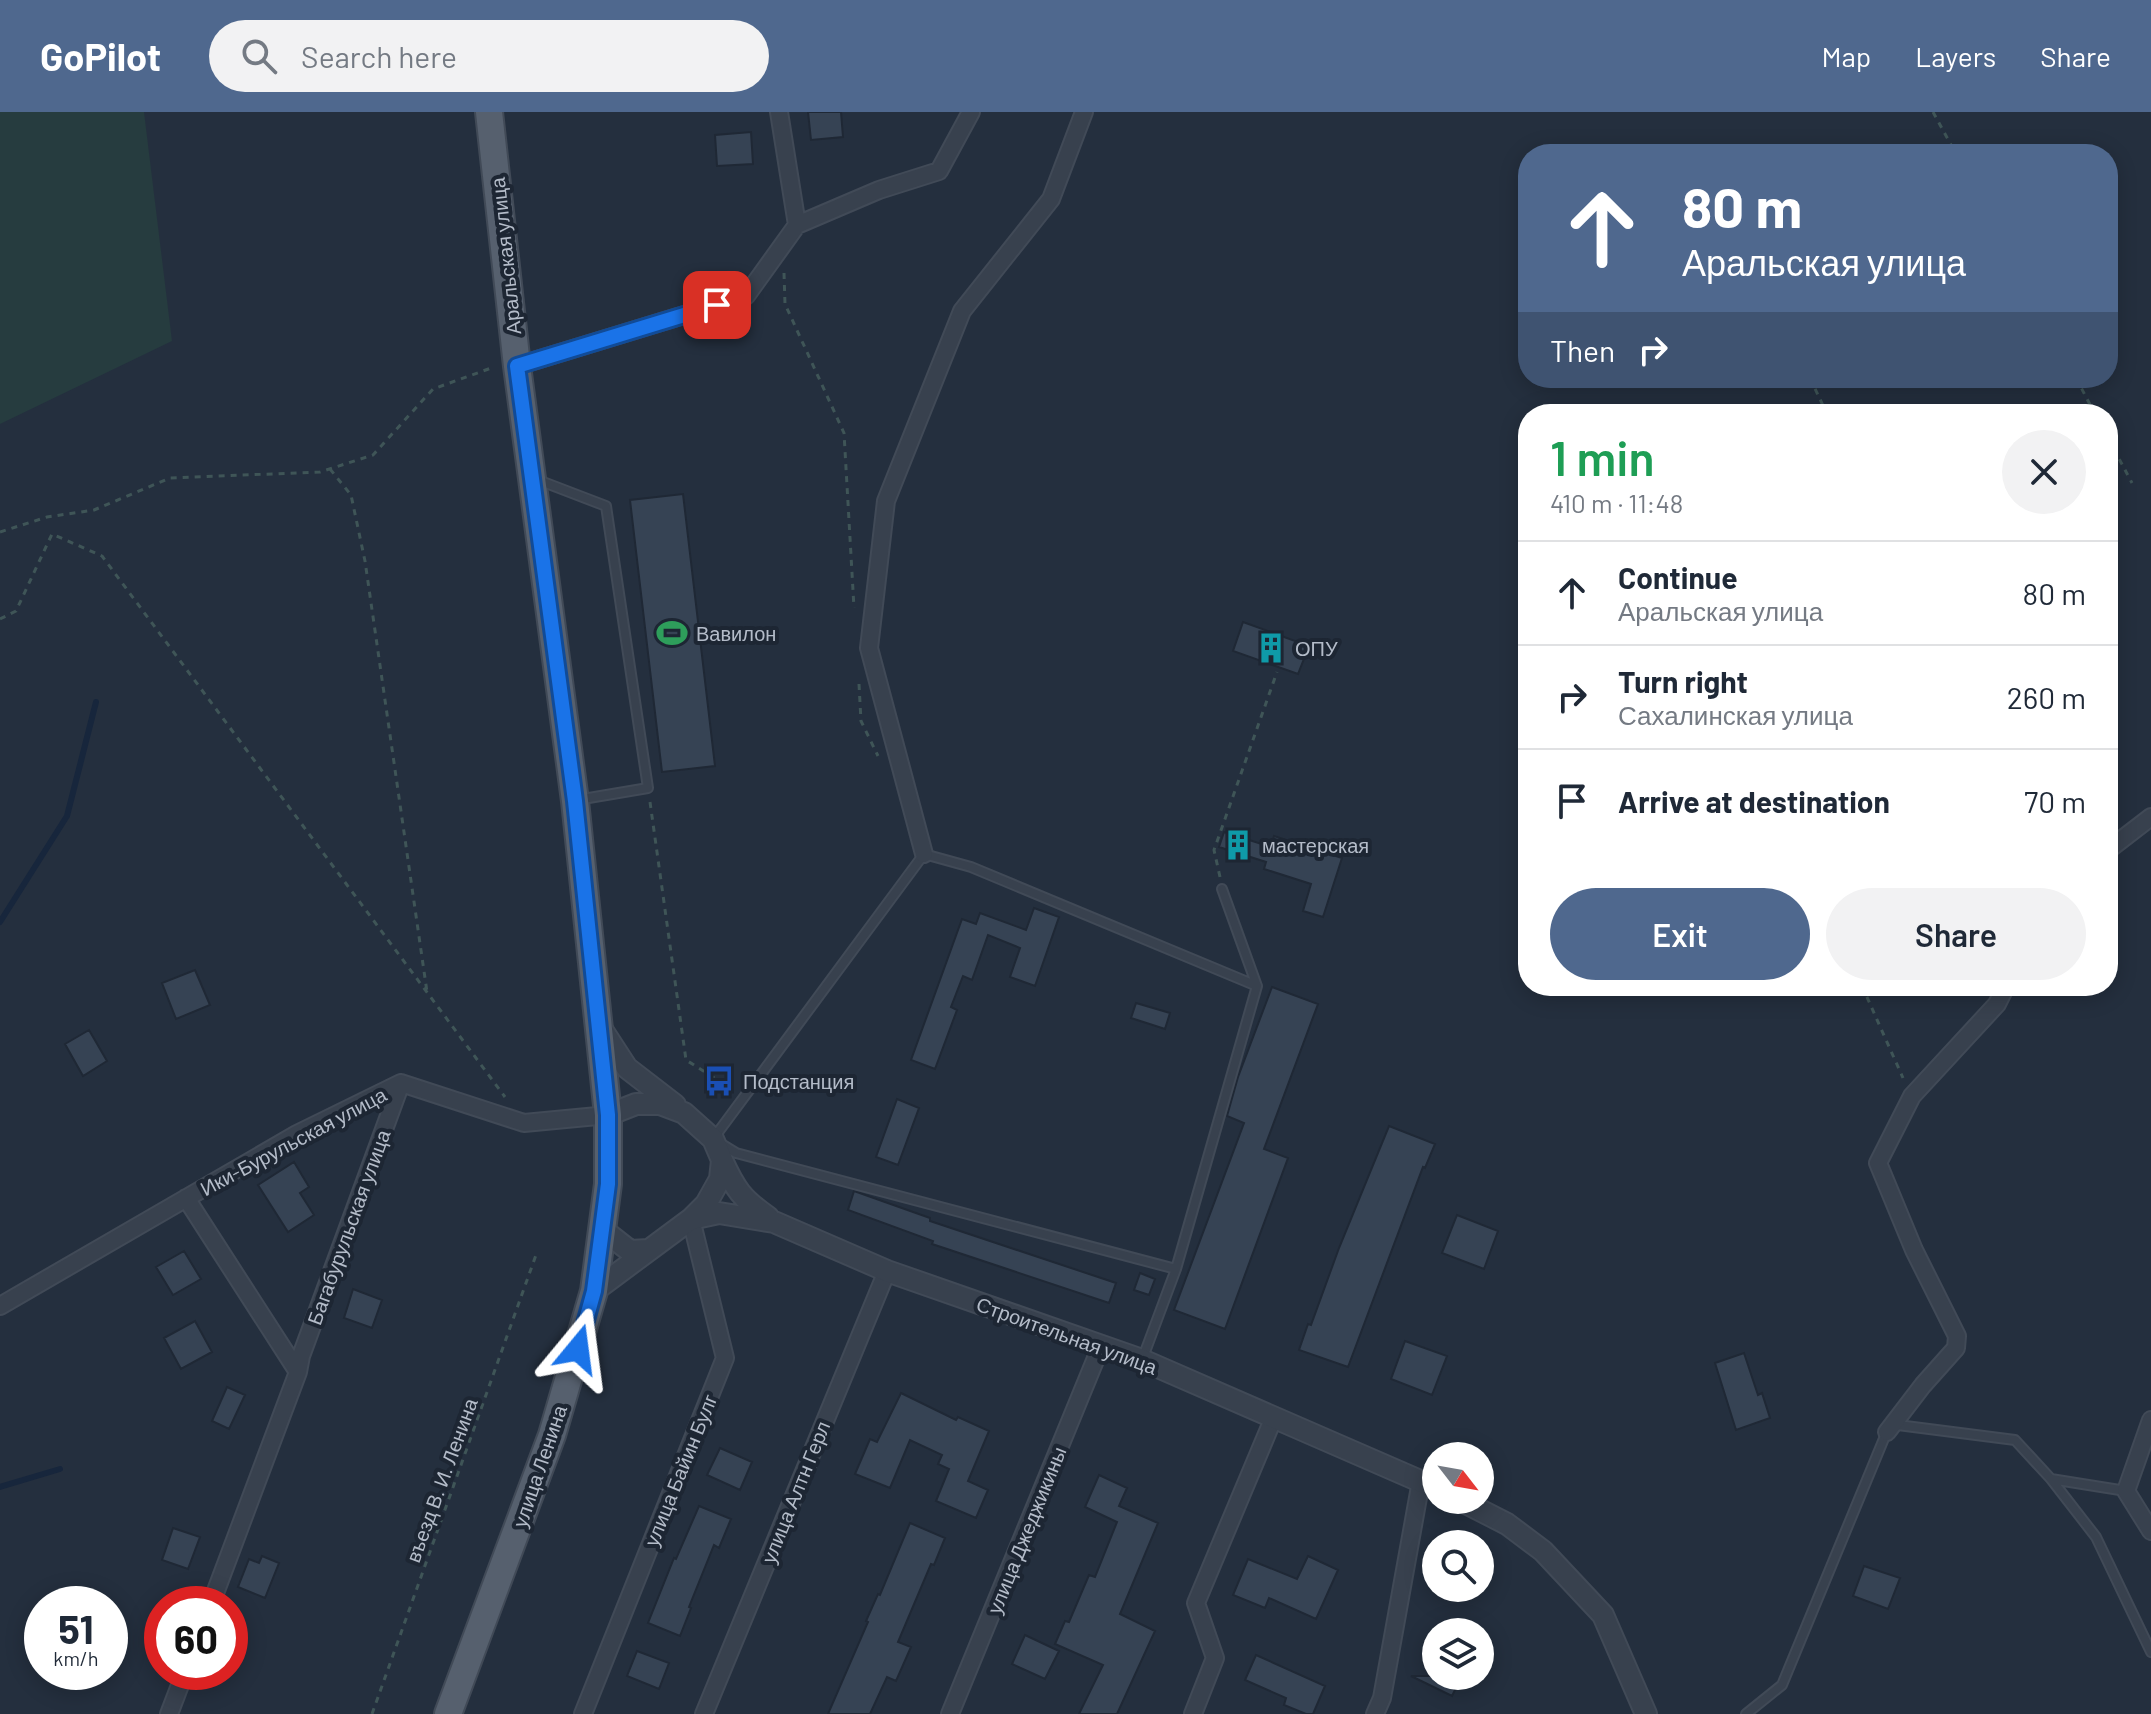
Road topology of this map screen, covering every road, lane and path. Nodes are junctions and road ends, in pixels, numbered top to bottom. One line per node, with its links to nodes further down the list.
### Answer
1 (489, 112): 9 (main road, Аральская улица)
2 (779, 112): 7 (street)
3 (971, 112): 7 (street)
4 (1084, 112): 24 (street)
5 (1933, 112): 6 (path)
6 (1951, 144)
7 (797, 225): 8 (street)
8 (783, 245): 9 (street); 15 (path)
9 (517, 366): 11 (path); 12 (main road, Аральская улица)
10 (2118, 457): 13 (path)
11 (330, 469): 14 (path); 27 (path)
12 (533, 478): 20 (lane); 21 (main road, Аральская улица)
13 (2132, 483)
14 (0, 532)
15 (855, 615)
16 (0, 619): 27 (path)
17 (1277, 672): 25 (path)
18 (858, 676): 19 (path)
19 (880, 761)
20 (648, 788): 21 (lane); 31 (path)
21 (575, 801): 30 (main road, Аральская улица)
22 (2151, 817): 23 (street)
23 (2118, 842)
24 (924, 854): 26 (lane); 37 (lane)
25 (1222, 889): 26 (lane)
26 (1257, 986): 45 (lane)
27 (427, 993): 36 (path)
28 (1867, 996): 33 (path)
29 (2001, 996): 33 (street)
30 (598, 1023): 34 (street); 35 (main road, Аральская улица)
31 (719, 1081)
32 (401, 1083): 36 (street, Ики-Бурульская улица); 39 (street, Ики-Бурульская улица); 51 (street, Багабурульская улица)
33 (1912, 1096): 54 (street)
34 (684, 1113): 35 (street); 37 (street)
35 (608, 1115): 36 (street, Ики-Бурульская улица); 42 (main road, улица Ленина)
36 (524, 1123)
37 (713, 1139): 38 (street); 45 (lane)
38 (722, 1160): 40 (street); 41 (street)
39 (186, 1198): 48 (street, Ики-Бурульская улица); 51 (street)
40 (691, 1219): 41 (street, Строительная улица); 43 (street); 67 (street, улица Байин Булг)
41 (774, 1222): 46 (street, Строительная улица)
42 (602, 1229): 43 (street); 47 (main road, улица Ленина)
43 (649, 1250): 47 (street)
44 (536, 1255): 65 (path, въезд В. И. Ленина)
45 (1176, 1269): 50 (lane)
46 (887, 1271): 49 (street, Строительная улица); 68 (street, улица Алтн Герл)
47 (594, 1291): 66 (main road, улица Ленина)
48 (0, 1306)
49 (1101, 1346): 50 (street, Строительная улица); 69 (street, улица Джеджикины)
50 (1142, 1360): 52 (street, Строительная улица)
51 (298, 1372): 61 (street, Багабурульская улица)
52 (1274, 1417): 56 (street, Строительная улица); 70 (street)
53 (2151, 1420): 57 (street)
54 (1889, 1428): 55 (lane); 73 (lane)
55 (2051, 1479): 57 (lane); 62 (lane)
56 (1422, 1481)
57 (2126, 1491): 60 (street)
58 (1422, 1514): 71 (street)
59 (1487, 1514): 72 (street)
60 (2151, 1531)
61 (218, 1586)
62 (2151, 1652)
63 (178, 1690): 64 (street)
64 (169, 1714)
65 (372, 1714)
66 (448, 1714)
67 (583, 1714)
68 (704, 1714)
69 (950, 1714)
70 (1193, 1714)
71 (1375, 1714)
72 (1646, 1714)
73 (1746, 1714)

